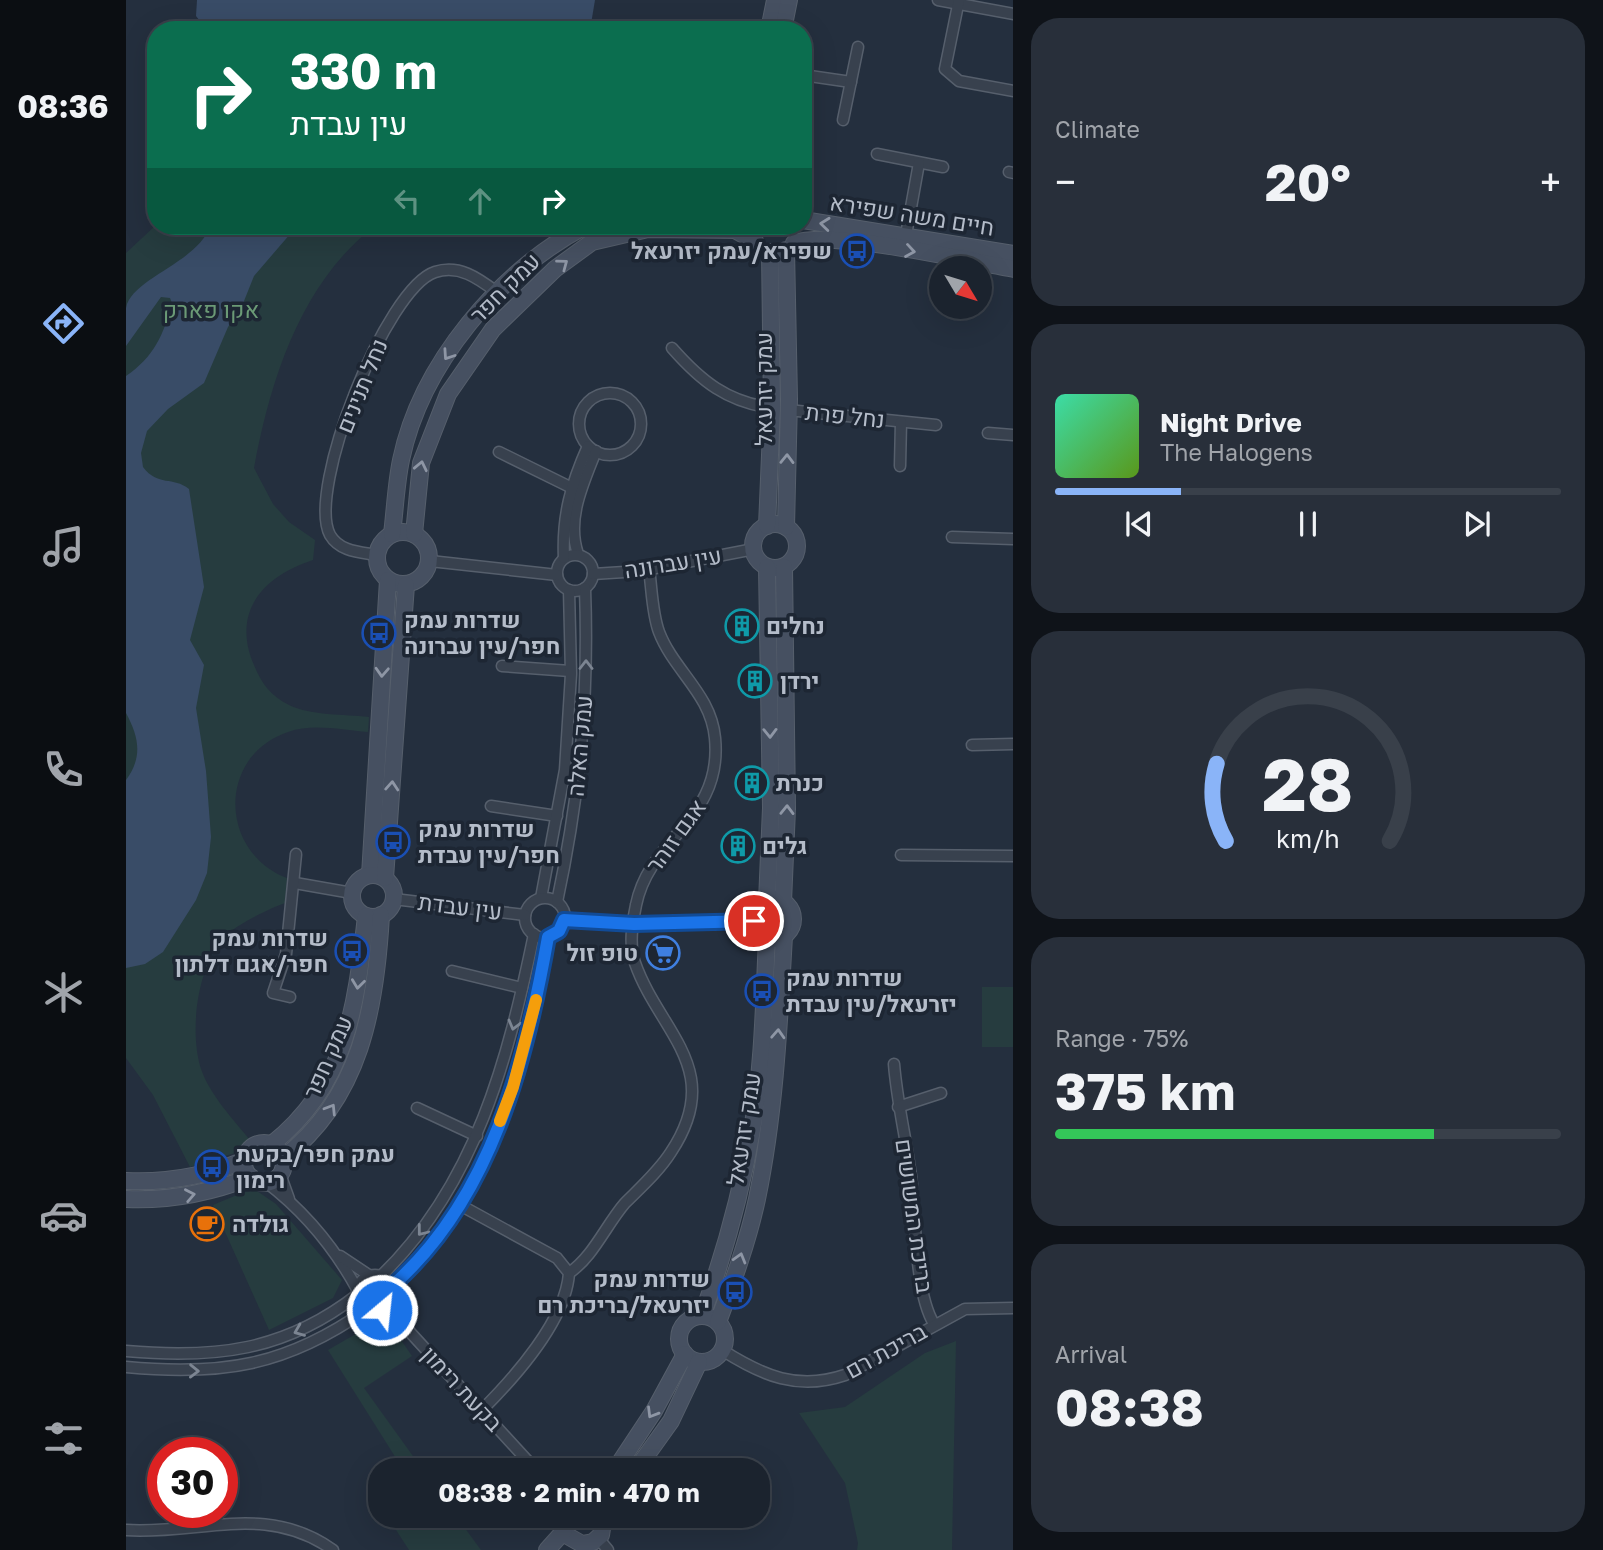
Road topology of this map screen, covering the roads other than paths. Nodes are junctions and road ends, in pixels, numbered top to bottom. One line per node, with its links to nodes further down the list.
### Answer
1 (775, 0): 6 (street)
2 (789, 0): 7 (street)
3 (937, 0): 4 (street)
4 (959, 2): 5 (street); 11 (street)
5 (1013, 14)
6 (771, 21)
7 (785, 21)
8 (858, 47): 10 (street)
9 (812, 76): 10 (street)
10 (851, 82): 12 (street)
11 (1013, 91)
12 (843, 120)
13 (877, 154): 14 (street)
14 (919, 163): 15 (street); 21 (street)
15 (943, 167)
16 (812, 221): 21 (street, חיים משה שפירא, one-way to 16)
17 (571, 235): 25 (street, עמק חפר)
18 (623, 235): 39 (street, עמק חפר, one-way to 18)
19 (758, 235): 22 (street, עמק חפר)
20 (791, 235): 22 (street, עמק יזרעאל)
21 (906, 235): 23 (street, חיים משה שפירא)
22 (783, 248): 24 (street, חיים משה שפירא, one-way to 24); 27 (street, עמק יזרעאל)
23 (1013, 254)
24 (1013, 269)
25 (498, 293): 38 (street, עמק חפר, one-way to 38); 43 (street, נחל תנינים)
26 (672, 348): 27 (street, נחל פרת)
27 (780, 409): 28 (street, נחל פרת); 36 (street, עמק יזרעאל); 37 (street, עמק יזרעאל, one-way to 27)
28 (901, 422): 29 (street, נחל פרת); 34 (street, נחל פרת)
29 (936, 425)
30 (988, 433): 31 (street)
31 (1013, 435)
32 (592, 449): 32 (street); 35 (street); 44 (street)
33 (499, 452): 35 (street)
34 (900, 466)
35 (570, 487): 45 (street)
36 (767, 526): 37 (street); 42 (street)
37 (786, 527): 47 (street)
38 (393, 534): 39 (street); 43 (street)
39 (414, 534): 46 (street)
40 (952, 537): 41 (street)
41 (1013, 539)
42 (754, 549): 47 (street); 48 (street, עין עברונה)
43 (377, 555): 51 (street)
44 (578, 555): 45 (street); 49 (street)
45 (564, 558): 50 (street)
46 (429, 561): 50 (street); 52 (street)
47 (776, 567): 70 (street)
48 (649, 569): 49 (street, עין עברונה); 75 (street, אגם זוהר)
49 (593, 573): 53 (street)
50 (557, 575): 54 (street)
51 (388, 580): 52 (street); 64 (street, one-way to 64)
52 (406, 585): 64 (street, one-way to 52)
53 (585, 587): 54 (street); 69 (street, עמק האלה, one-way to 53)
54 (569, 590): 56 (street, עמק האלה)
55 (502, 666): 56 (street)
56 (570, 671): 60 (street, עמק האלה)
57 (1013, 744): 58 (street)
58 (972, 746)
59 (491, 806): 60 (street)
60 (556, 816): 67 (street, עמק האלה)
61 (296, 854): 65 (street)
62 (901, 855): 63 (street)
63 (1013, 856)
64 (378, 877): 66 (street); 68 (street)
65 (295, 883): 66 (street); 81 (street)
66 (352, 893): 72 (street)
67 (541, 898): 69 (street); 71 (street)
68 (394, 899): 71 (street, עין עבדת); 72 (street)
69 (557, 902): 73 (street)
70 (775, 902): 74 (street); 78 (street)
71 (525, 915): 76 (street)
72 (374, 916): 87 (street, עמק חפר, one-way to 87); 89 (street, עמק חפר, one-way to 72)
73 (564, 920): 75 (street); 77 (street)
74 (754, 921): 75 (street); 78 (street)
75 (634, 924): 96 (street, אגם זוהר)
76 (534, 934): 77 (street); 80 (street)
77 (548, 937): 94 (street)
78 (776, 937): 103 (street, עמק יזרעאל); 104 (street, עמק יזרעאל, one-way to 78)
79 (452, 971): 80 (street)
80 (522, 988): 86 (street, one-way to 86)
81 (290, 997)
82 (894, 1064): 84 (street, בריכת המשושים)
83 (941, 1093): 84 (street, בריכת המשושים)
84 (898, 1107): 105 (street, בריכת המשושים)
85 (417, 1108): 86 (street)
86 (477, 1136): 97 (street, one-way to 97)
87 (272, 1144): 88 (street, עמק חפר); 89 (street)
88 (245, 1160): 90 (street); 91 (street)
89 (282, 1166): 90 (street, עמק חפר); 93 (street)
90 (258, 1180): 92 (street, one-way to 90); 93 (street)
91 (126, 1181)
92 (126, 1199)
93 (289, 1199): 95 (street)
94 (460, 1205): 96 (street); 98 (street)
95 (338, 1254): 97 (street); 99 (street)
96 (569, 1273): 110 (street)
97 (375, 1276): 98 (street); 99 (street)
98 (392, 1286): 100 (street)
99 (357, 1292): 102 (street); 107 (street, one-way to 107)
100 (387, 1307): 102 (street); 110 (street, בקעת רימון)
101 (1013, 1308): 105 (street, בריכת רם)
102 (366, 1310): 109 (street, one-way to 102)
103 (702, 1316): 104 (street); 108 (street)
104 (718, 1322): 106 (street)
105 (934, 1324): 106 (street, בריכת רם)
106 (722, 1350): 108 (street)
107 (126, 1351)
108 (692, 1358): 112 (street, one-way to 112); 113 (street)
109 (126, 1367)
110 (482, 1410): 111 (street, בקעת רימון)
111 (525, 1458)
112 (623, 1458)
113 (645, 1458)
114 (561, 1528): 120 (street)
115 (566, 1528): 118 (street)
116 (126, 1530): 119 (street)
117 (603, 1544): 118 (street)
118 (573, 1546)
119 (333, 1550)
120 (547, 1550)

